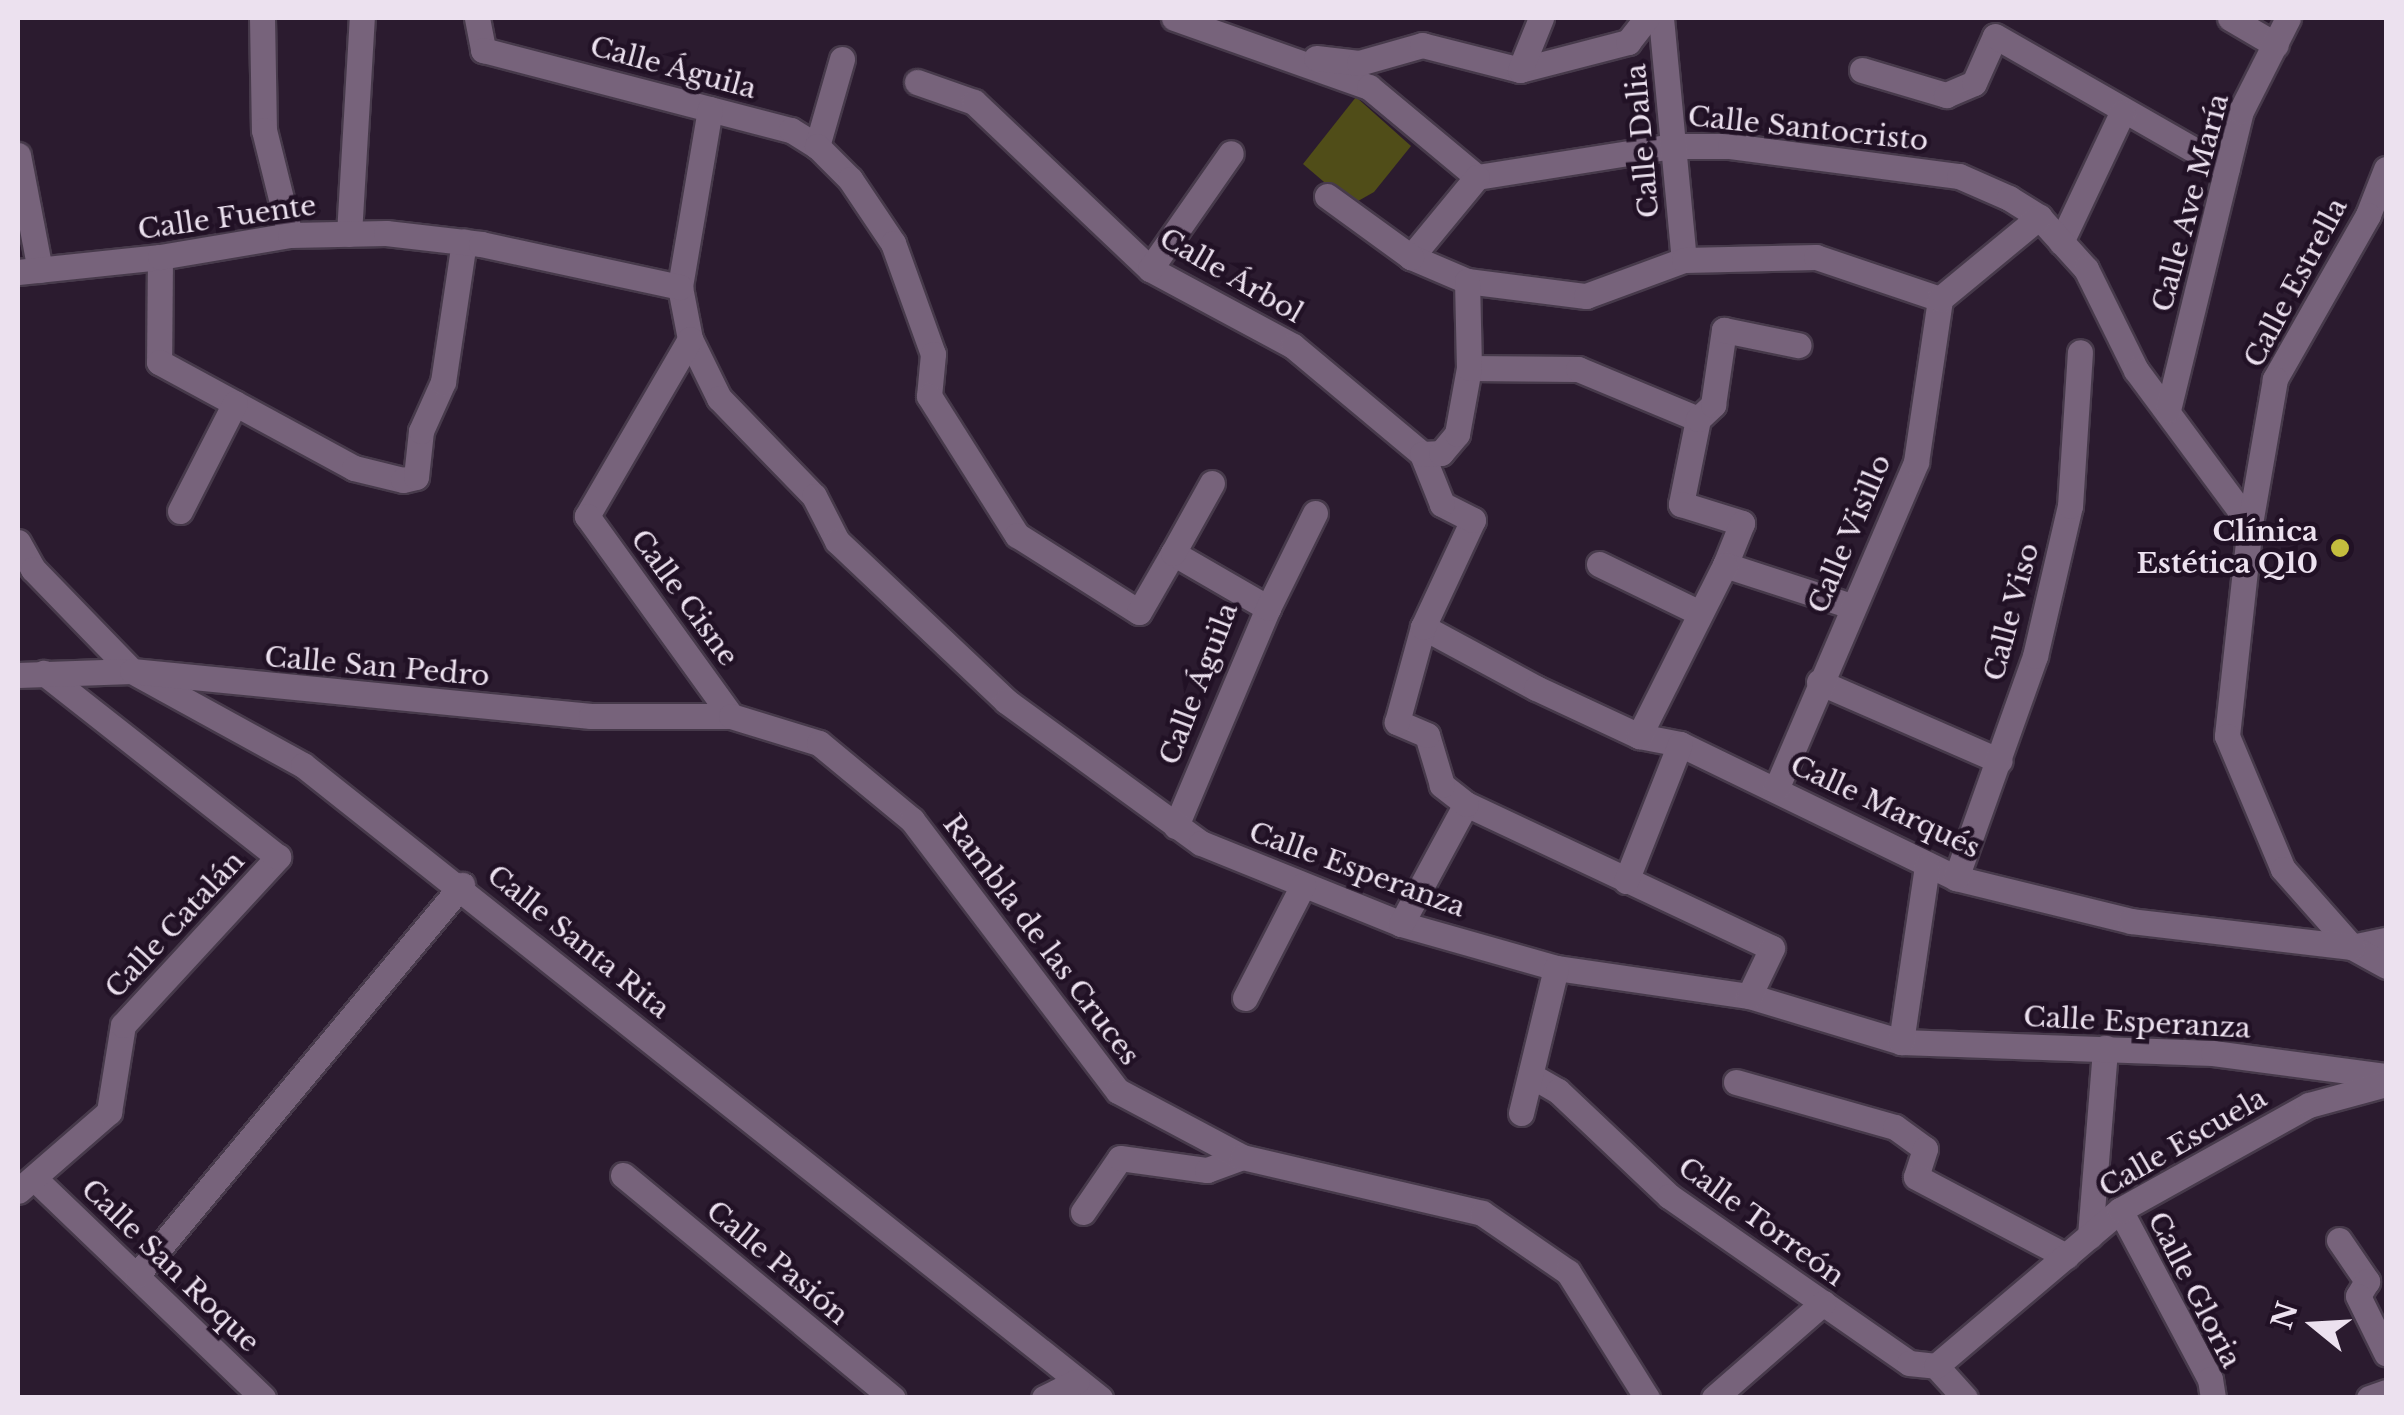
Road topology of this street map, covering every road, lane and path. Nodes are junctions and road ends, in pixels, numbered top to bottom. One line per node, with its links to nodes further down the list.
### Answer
1 (262, 18): 27 (street)
2 (362, 18): 28 (street)
3 (478, 18): 16 (street, Calle Águila)
4 (1174, 18): 11 (street)
5 (1541, 18): 13 (street)
6 (1648, 18): 13 (street)
7 (1661, 18): 19 (street, Calle Dalia)
8 (2230, 18): 10 (street)
9 (2288, 18): 10 (street, Calle Ave María)
10 (2276, 45): 22 (street, Calle Ave María)
11 (1282, 54): 13 (street); 24 (street)
12 (842, 59): 18 (street)
13 (1520, 70)
14 (1862, 70): 17 (street)
15 (917, 82): 34 (street, Calle Árbol)
16 (710, 109): 18 (street, Calle Águila); 37 (street)
17 (2122, 113): 22 (street); 30 (street)
18 (817, 146): 52 (street, Calle Águila)
19 (1673, 146): 24 (street, Calle Santocristo); 26 (street, Calle Santocristo); 33 (street, Calle Dalia)
20 (1231, 153): 34 (street)
21 (18, 155): 35 (street)
22 (2227, 169): 44 (street, Calle Ave María)
23 (2386, 169): 50 (street, Calle Estrella)
24 (1477, 177): 32 (street)
25 (1327, 196): 32 (street)
26 (2039, 217): 30 (street, Calle Santocristo); 38 (street)
27 (290, 234): 28 (street, Calle Fuente); 31 (street, Calle Fuente)
28 (349, 234): 29 (street, Calle Fuente)
29 (464, 242): 37 (street, Calle Fuente); 43 (street)
30 (2061, 242): 44 (street, Calle Santocristo)
31 (160, 257): 35 (street, Calle Fuente); 43 (street)
32 (1411, 257): 36 (street)
33 (1684, 260): 36 (street); 38 (street)
34 (1150, 269): 46 (street, Calle Árbol)
35 (29, 271)
36 (1467, 281): 42 (street)
37 (680, 287): 39 (street)
38 (1940, 299): 55 (street, Calle Visillo)
39 (690, 340): 63 (street, Calle Cisne); 69 (street, Calle Esperanza)
40 (1798, 345): 45 (street)
41 (2080, 352): 66 (street, Calle Viso)
42 (1469, 368): 45 (street); 46 (street)
43 (235, 403): 48 (street)
44 (2168, 410): 50 (street, Calle Santocristo)
45 (1698, 418): 54 (street)
46 (1422, 454): 58 (street)
47 (1212, 484): 52 (street)
48 (180, 511)
49 (1315, 513): 56 (street)
50 (2250, 524): 77 (street, Calle Estrella)
51 (18, 542): 59 (street, Calle Santa Rita)
52 (1172, 554): 56 (street, Calle Águila)
53 (1599, 564): 57 (street)
54 (1725, 565): 55 (street); 57 (street)
55 (1851, 606): 62 (street, Calle Visillo)
56 (1268, 608): 69 (street, Calle Águila)
57 (1700, 613): 64 (street)
58 (1423, 627): 64 (street, Calle Marqués); 68 (street)
59 (132, 671): 60 (street, Calle San Pedro); 63 (street, Calle San Pedro); 73 (street, Calle Santa Rita)
60 (44, 673): 61 (street, Calle San Pedro); 91 (street, Calle Catalán)
61 (18, 675)
62 (1820, 682): 66 (street); 67 (street, Calle Visillo)
63 (731, 716): 89 (street, Rambla de las Cruces)
64 (1639, 736): 65 (street, Calle Marqués)
65 (1680, 744): 67 (street, Calle Marqués); 72 (street)
66 (2000, 762): 71 (street, Calle Viso)
67 (1776, 790): 70 (street, Calle Marqués)
68 (1466, 804): 72 (street); 75 (street)
69 (1176, 826): 74 (street, Calle Esperanza)
70 (1928, 866): 71 (street, Calle Marqués); 82 (street)
71 (1956, 878): 77 (street, Calle Marqués)
72 (1626, 881): 80 (street)
73 (462, 885): 97 (street); 101 (street, Calle Santa Rita)
74 (1303, 885): 75 (street, Calle Esperanza); 81 (street)
75 (1401, 924): 79 (street, Calle Esperanza)
76 (2386, 940): 77 (street)
77 (2352, 947): 78 (street, Calle Estrella)
78 (2386, 966)
79 (1556, 968): 80 (street, Calle Esperanza); 84 (street)
80 (1749, 996): 82 (street, Calle Esperanza)
81 (1246, 998)
82 (1901, 1042): 83 (street, Calle Esperanza)
83 (2105, 1048): 85 (street, Calle Esperanza); 94 (street)
84 (1532, 1076): 88 (street); 98 (street, Calle Torreón)
85 (2386, 1076)
86 (1736, 1082): 96 (street)
87 (2386, 1084): 92 (street, Calle Escuela)
88 (1520, 1113)
89 (1242, 1157): 93 (street); 107 (street, Rambla de las Cruces)
90 (623, 1175): 104 (street, Calle Pasión)
91 (26, 1185): 97 (street, Calle San Roque)
92 (2120, 1210): 94 (street, Calle Escuela); 110 (street, Calle Gloria)
93 (1083, 1212)
94 (2090, 1236): 96 (street, Calle Escuela)
95 (2340, 1240): 99 (street)
96 (2066, 1256): 100 (street, Calle Escuela)
97 (137, 1274): 103 (street, Calle San Roque)
98 (1823, 1303): 100 (street, Calle Torreón); 108 (street)
99 (2386, 1352)
100 (1936, 1366): 109 (street, Calle Torreón)
101 (1077, 1381): 105 (street); 106 (street, Calle Santa Rita)
102 (2386, 1392): 111 (street)
103 (263, 1398)
104 (893, 1398)
105 (1044, 1398)
106 (1100, 1398)
107 (1647, 1398)
108 (1714, 1398)
109 (1965, 1398)
110 (2213, 1398)
111 (2369, 1398)

